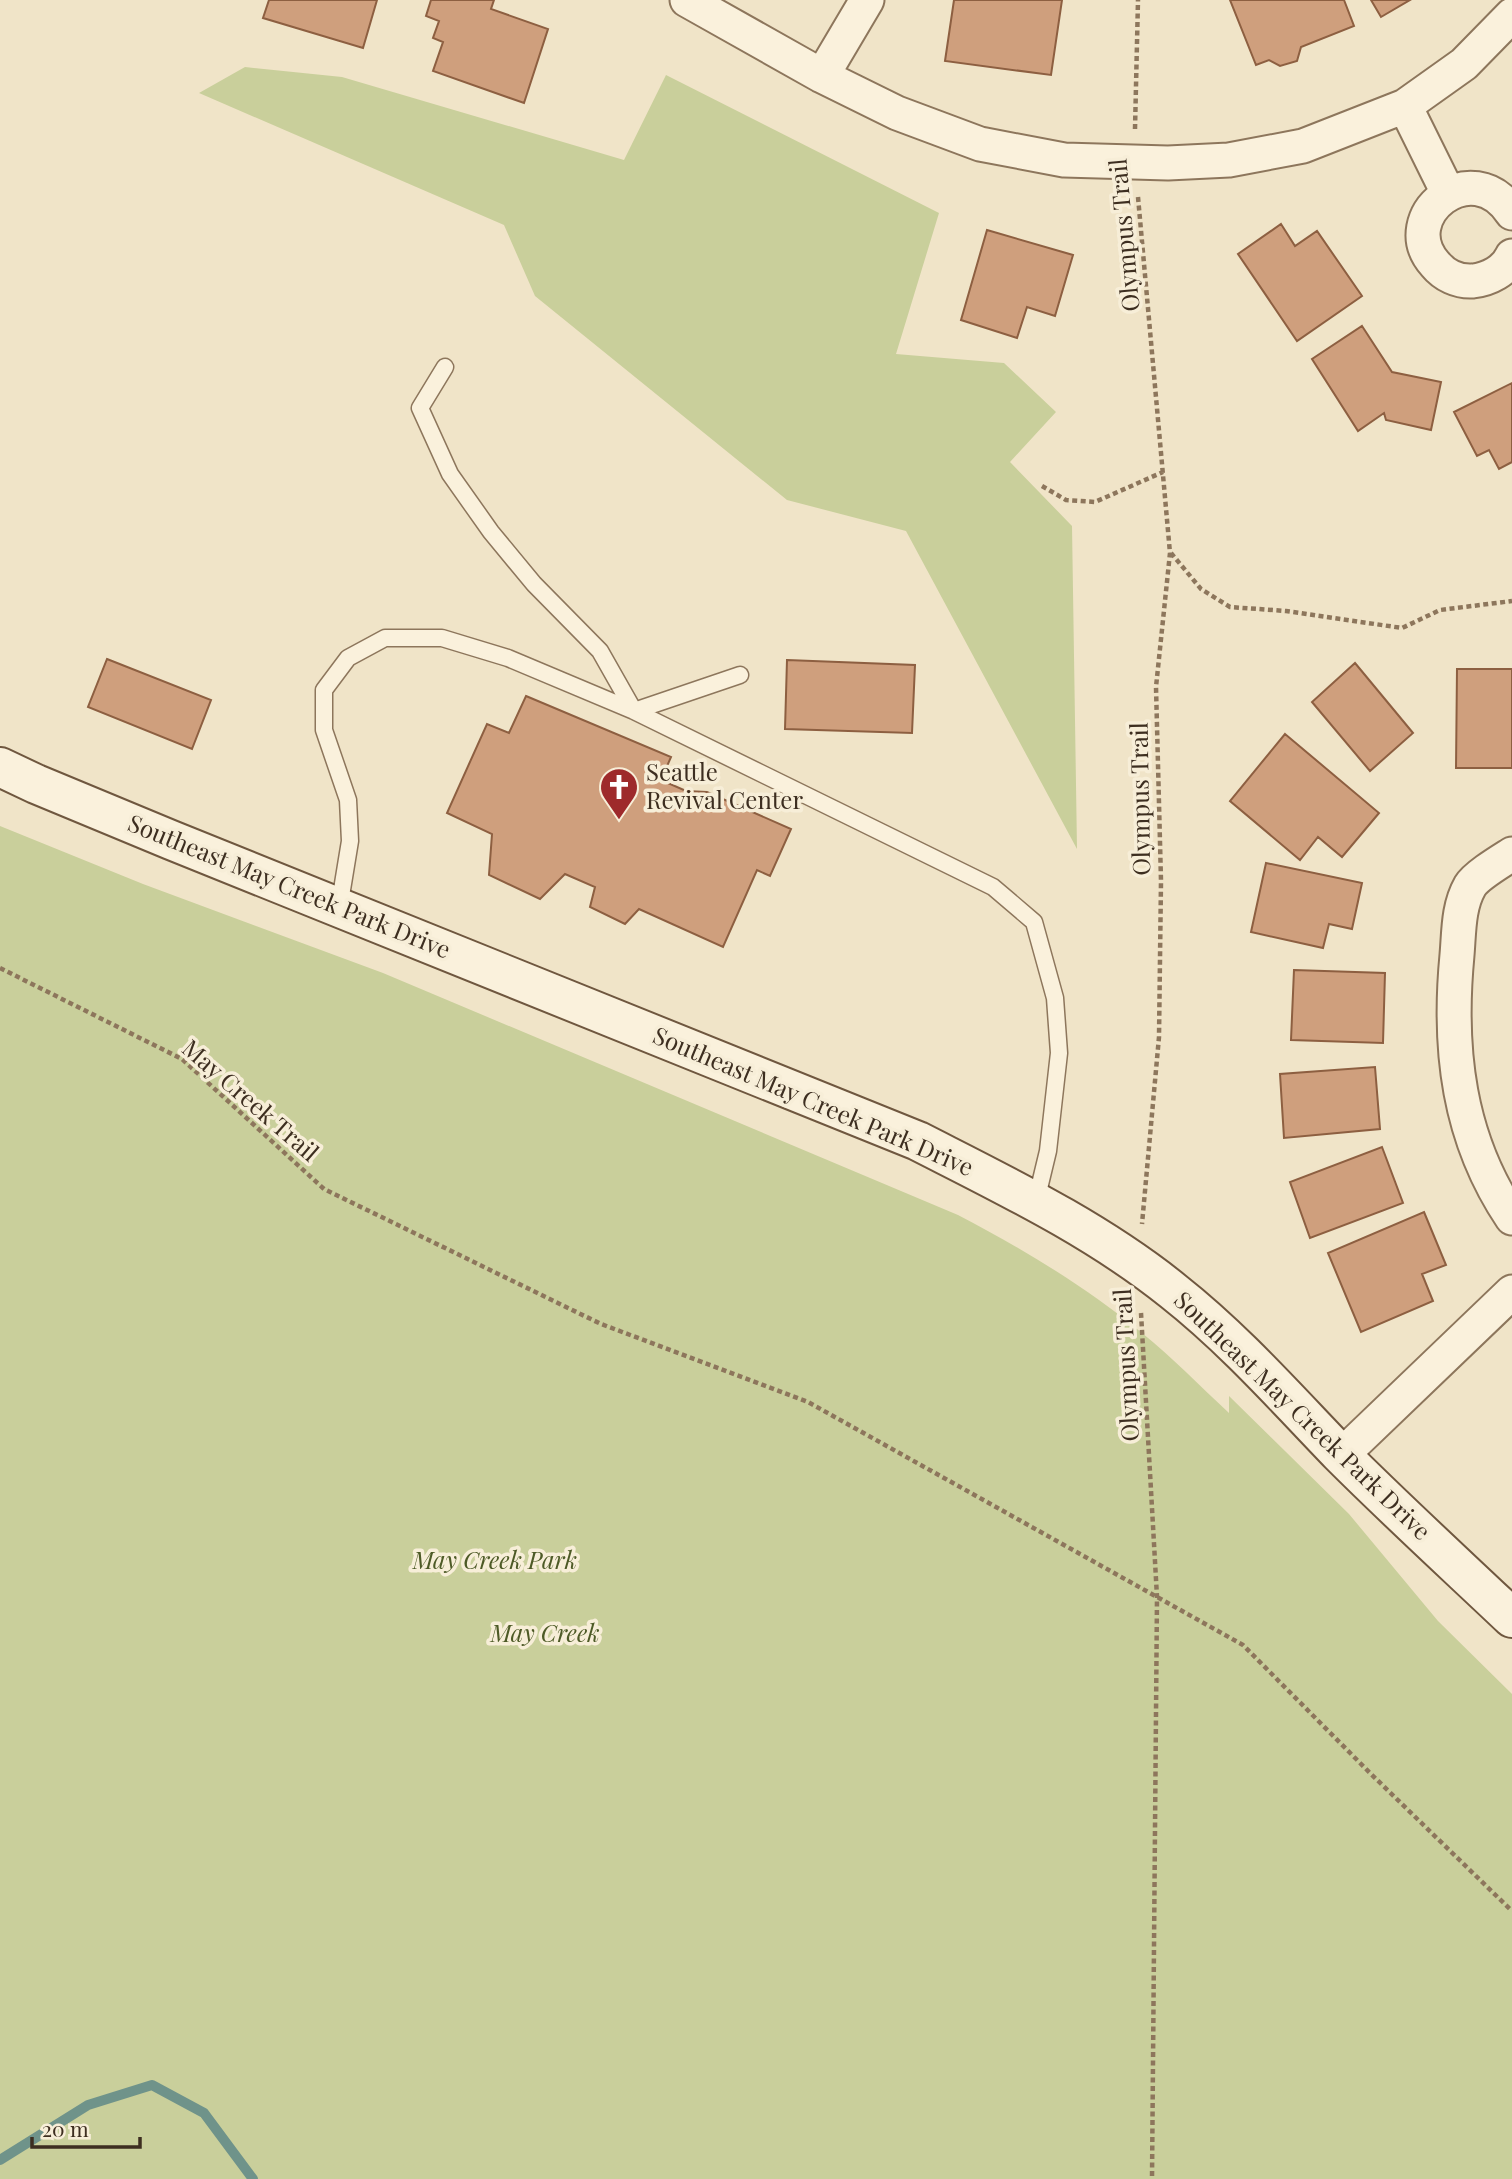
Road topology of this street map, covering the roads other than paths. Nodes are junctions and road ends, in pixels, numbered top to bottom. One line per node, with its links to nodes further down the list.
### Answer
1 (687, 0): 4 (street)
2 (867, 0): 4 (street)
3 (1512, 15): 5 (street)
4 (822, 76): 5 (street)
5 (1405, 106): 6 (street)
6 (1448, 193): 7 (street); 8 (street)
7 (1512, 213)
8 (1512, 256)
9 (445, 367): 11 (lane)
10 (740, 676): 11 (lane)
11 (634, 711): 14 (lane); 15 (lane)
12 (0, 767): 14 (street, Southeast May Creek Park Drive)
13 (1512, 854): 16 (street)
14 (339, 908): 15 (street, Southeast May Creek Park Drive)
15 (1036, 1201): 18 (street, Southeast May Creek Park Drive)
16 (1512, 1218)
17 (1512, 1292): 18 (street)
18 (1342, 1455): 19 (street, Southeast May Creek Park Drive)
19 (1512, 1618)

